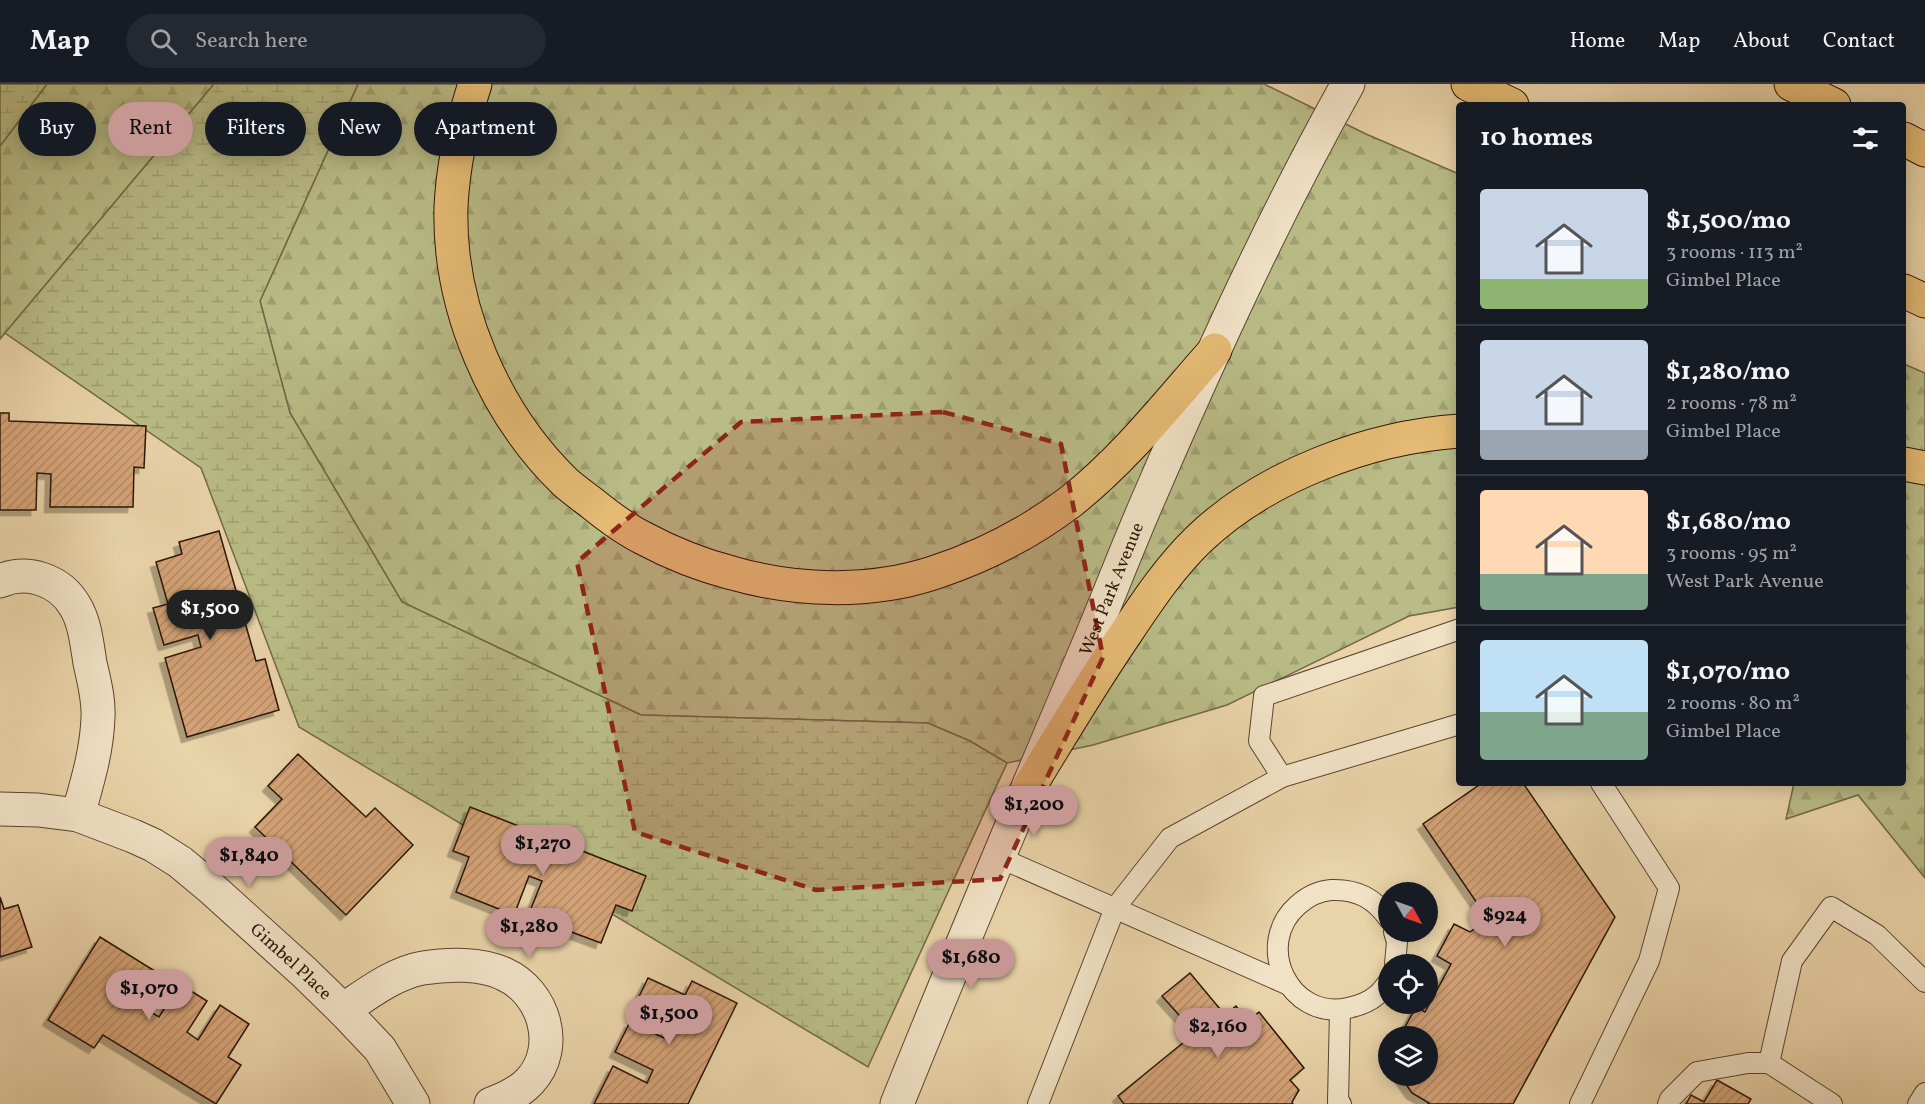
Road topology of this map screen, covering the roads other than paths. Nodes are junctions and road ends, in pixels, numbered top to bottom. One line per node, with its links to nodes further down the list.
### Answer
1 (475, 84): 11 (highway)
2 (1348, 84): 11 (street, West Park Avenue)
3 (1467, 84): 5 (highway)
4 (1791, 84): 6 (highway)
5 (1506, 102)
6 (1828, 102)
7 (1906, 140): 8 (highway)
8 (1925, 150)
9 (1906, 292): 10 (highway)
10 (1925, 301)
11 (1215, 350): 20 (street, West Park Avenue)
12 (1456, 431): 20 (highway)
13 (1906, 464): 14 (highway)
14 (1925, 468)
15 (0, 581): 22 (street)
16 (1456, 630): 18 (lane)
17 (1456, 725): 18 (lane)
18 (1282, 777): 25 (lane)
19 (1603, 786): 38 (lane)
20 (1022, 799): 23 (street, West Park Avenue)
21 (0, 809): 22 (street, Gimbel Place)
22 (78, 815): 29 (street, Gimbel Place)
23 (998, 857): 25 (lane); 35 (street, West Park Avenue)
24 (1378, 906): 27 (lane)
25 (1115, 908): 27 (lane); 36 (lane)
26 (1925, 982): 31 (lane)
27 (1289, 985): 30 (lane)
28 (1378, 995): 30 (lane)
29 (343, 1010): 33 (street, Gimbel Place); 34 (street)
30 (1340, 1010): 37 (lane)
31 (1769, 1063): 39 (lane); 40 (lane)
32 (1925, 1093): 41 (lane)
33 (412, 1104)
34 (491, 1104)
35 (897, 1104)
36 (1038, 1104)
37 (1341, 1104)
38 (1580, 1104)
39 (1668, 1104)
40 (1832, 1104)
41 (1918, 1104)

